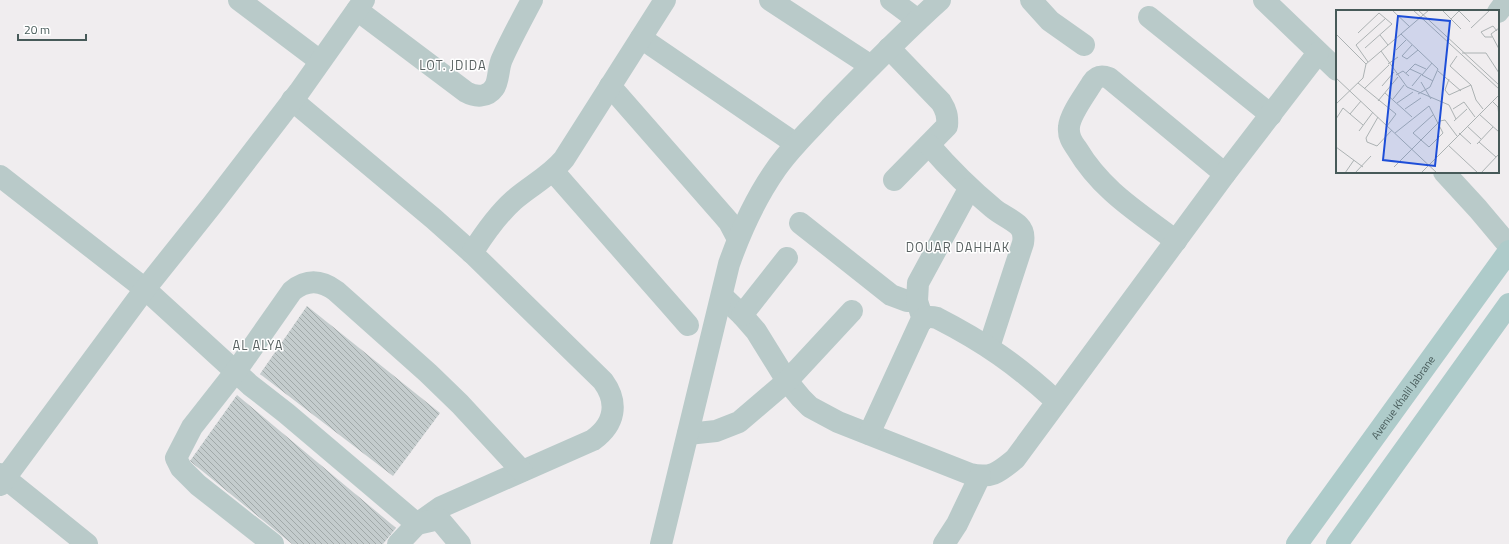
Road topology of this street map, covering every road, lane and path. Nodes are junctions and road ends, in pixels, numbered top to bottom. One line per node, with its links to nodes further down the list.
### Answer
1 (239, 0): 18 (street)
2 (532, 0): 10 (street)
3 (665, 0): 14 (street)
4 (770, 0): 19 (street)
5 (891, 0): 13 (street)
6 (940, 0): 13 (street)
7 (1031, 0): 15 (street)
8 (1264, 0): 17 (street)
9 (1507, 0): 11 (street)
10 (361, 5): 18 (street)
11 (1499, 11)
12 (1149, 17): 23 (street)
13 (918, 20): 16 (street)
14 (641, 38): 21 (street); 24 (street)
15 (1084, 45)
16 (889, 48): 19 (street); 25 (street)
17 (1318, 53): 20 (street); 23 (street)
18 (320, 61): 22 (street)
19 (872, 66): 24 (street)
20 (1336, 69)
21 (610, 86): 26 (street); 33 (street)
22 (292, 100): 37 (street); 39 (street)
23 (1271, 115): 28 (street)
24 (796, 144): 33 (street)
25 (929, 145): 30 (street); 31 (street)
26 (553, 171): 37 (street); 45 (street)
27 (1445, 173): 35 (street)
28 (1225, 174): 34 (street); 34 (street)
29 (0, 176): 39 (street)
30 (894, 180)
31 (969, 189): 43 (street); 46 (street)
32 (800, 223): 43 (street)
33 (738, 239): 40 (street)
34 (1176, 241): 49 (street)
35 (1509, 246)
36 (1509, 251): 62 (main road, Avenue Khalil Jabrane)
37 (472, 253): 52 (street)
38 (787, 258): 44 (street)
39 (145, 289): 47 (street); 54 (street)
40 (722, 296): 44 (street); 50 (street)
41 (1509, 304): 63 (main road)
42 (852, 311): 48 (street)
43 (920, 311): 46 (street); 51 (street)
44 (742, 315): 48 (street)
45 (688, 325)
46 (989, 347): 49 (street)
47 (236, 371): 52 (street); 55 (street); 57 (street)
48 (787, 381): 50 (street); 51 (street)
49 (1056, 401): 53 (street)
50 (688, 434): 60 (street)
51 (869, 434): 53 (street)
52 (522, 471): 55 (street)
53 (980, 476): 61 (street)
54 (2, 479): 56 (street)
55 (417, 524): 58 (street); 59 (street)
56 (87, 544)
57 (273, 544)
58 (398, 544)
59 (460, 544)
60 (661, 544)
61 (944, 544)
62 (1297, 544)
63 (1337, 544)

